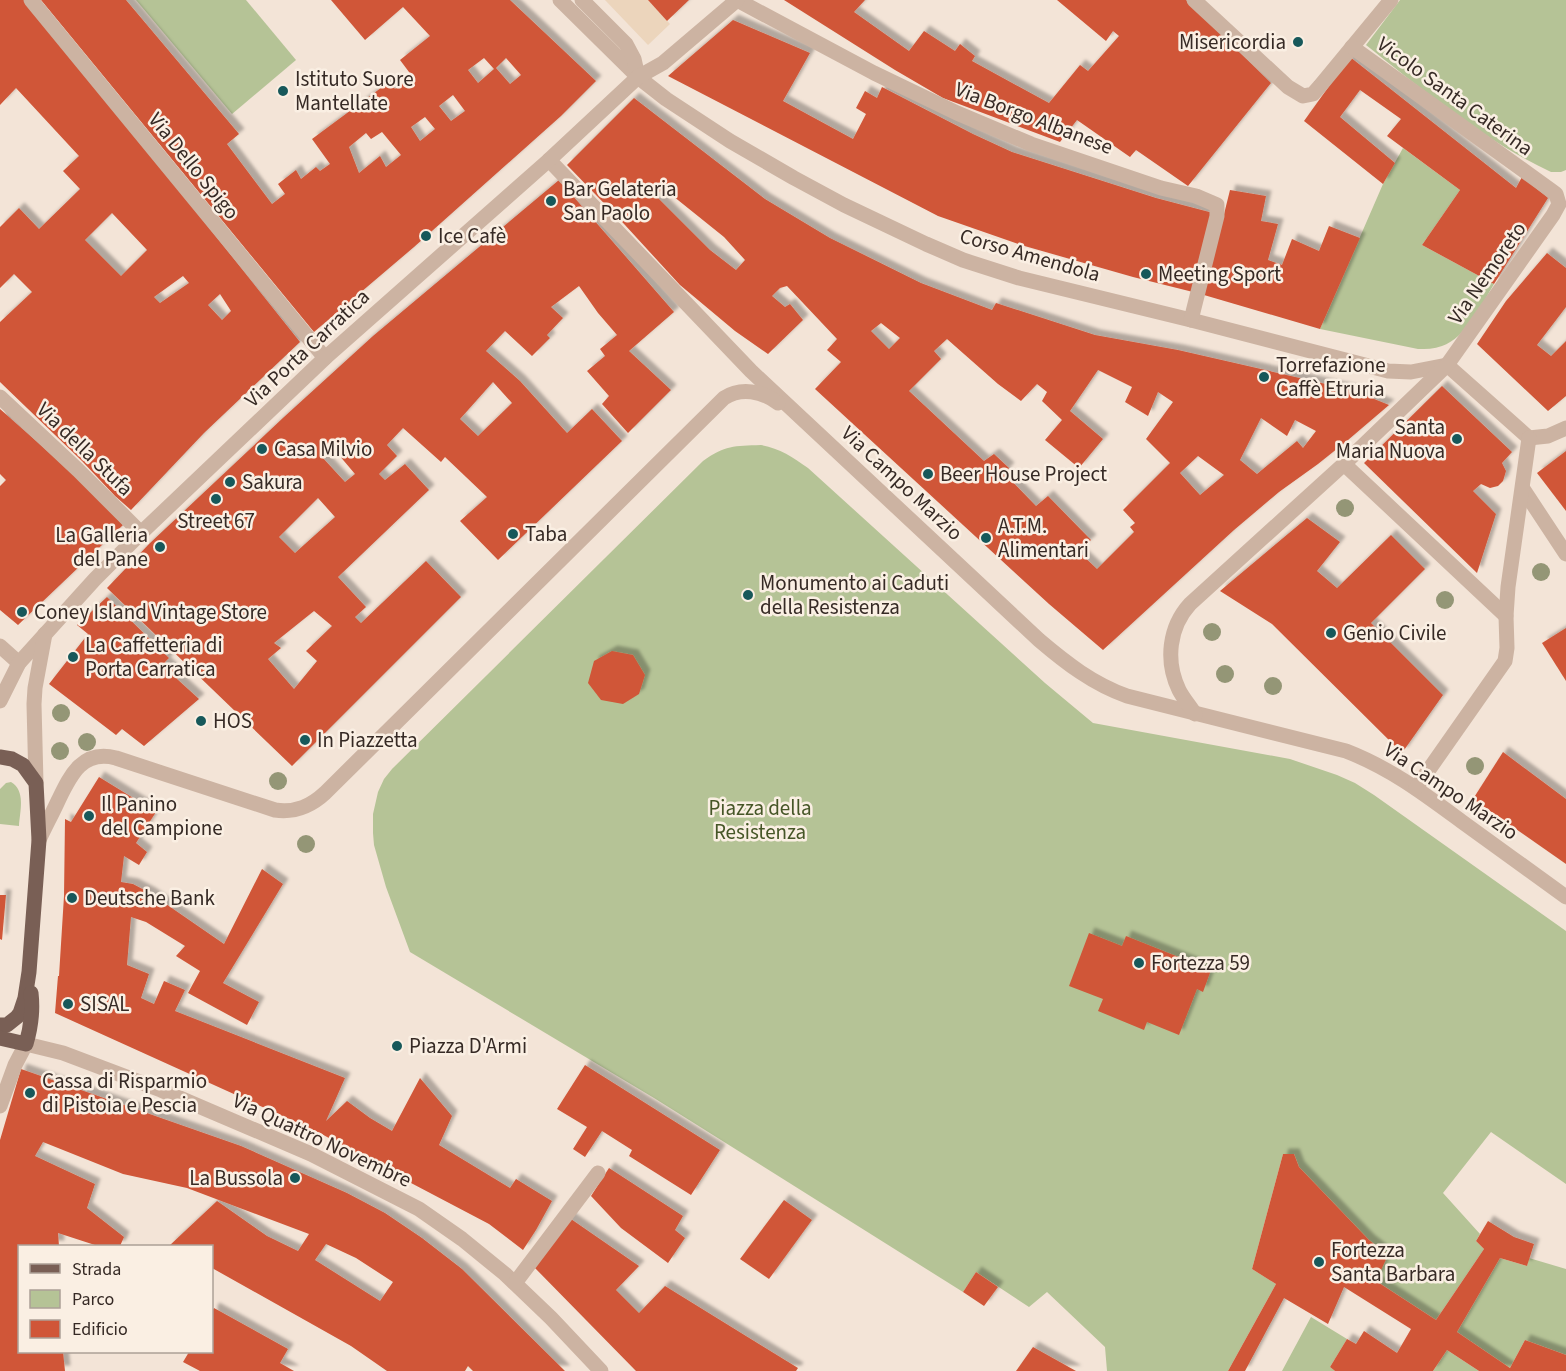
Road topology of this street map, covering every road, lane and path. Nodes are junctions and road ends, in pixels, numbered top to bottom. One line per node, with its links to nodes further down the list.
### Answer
1 (31, 0): 12 (street, Via Dello Spigo)
2 (560, 0): 8 (street, Corso Amendola)
3 (582, 0): 8 (street)
4 (737, 0): 8 (street, Via Porta Carratica); 11 (street, Via Borgo Albanese)
5 (1194, 0): 7 (street, Vicolo Santa Caterina)
6 (1391, 0): 7 (street)
7 (1352, 47): 10 (street, Vicolo Santa Caterina)
8 (638, 77): 9 (street, Via Porta Carratica); 11 (street, Corso Amendola)
9 (549, 160): 12 (street, Via Porta Carratica); 15 (street, Via Campo Marzio)
10 (1559, 204): 13 (street, Via Nemoreto)
11 (1191, 320): 13 (street, Corso Amendola)
12 (325, 358): 20 (street, Via Porta Carratica)
13 (1447, 365): 17 (street); 18 (street, Via Nemoreto)
14 (0, 397): 20 (street, Via della Stufa)
15 (811, 426): 27 (street, Via Campo Marzio); 31 (street)
16 (1566, 428): 17 (street)
17 (1529, 438): 19 (street)
18 (1344, 464): 22 (street); 27 (street, Via Nemoreto)
19 (1523, 489): 21 (street); 22 (street)
20 (141, 533): 23 (street, Via Porta Carratica)
21 (1566, 555)
22 (1506, 616): 30 (street)
23 (45, 634): 25 (street, Via Porta Carratica); 29 (street)
24 (0, 645): 25 (street)
25 (19, 663): 26 (street, Via Porta Carratica)
26 (0, 701)
27 (1195, 714): 30 (street, Via Campo Marzio)
28 (0, 757): 29 (main road)
29 (36, 783): 31 (main road)
30 (1416, 788): 32 (street, Via Campo Marzio)
31 (39, 840): 33 (main road)
32 (1566, 897)
33 (29, 972): 34 (main road); 36 (main road)
34 (0, 1025)
35 (0, 1038): 36 (main road)
36 (26, 1044): 37 (street); 39 (street, Via Quattro Novembre)
37 (0, 1106)
38 (598, 1173): 39 (street)
39 (514, 1283): 40 (street, Via Quattro Novembre)
40 (601, 1371)

